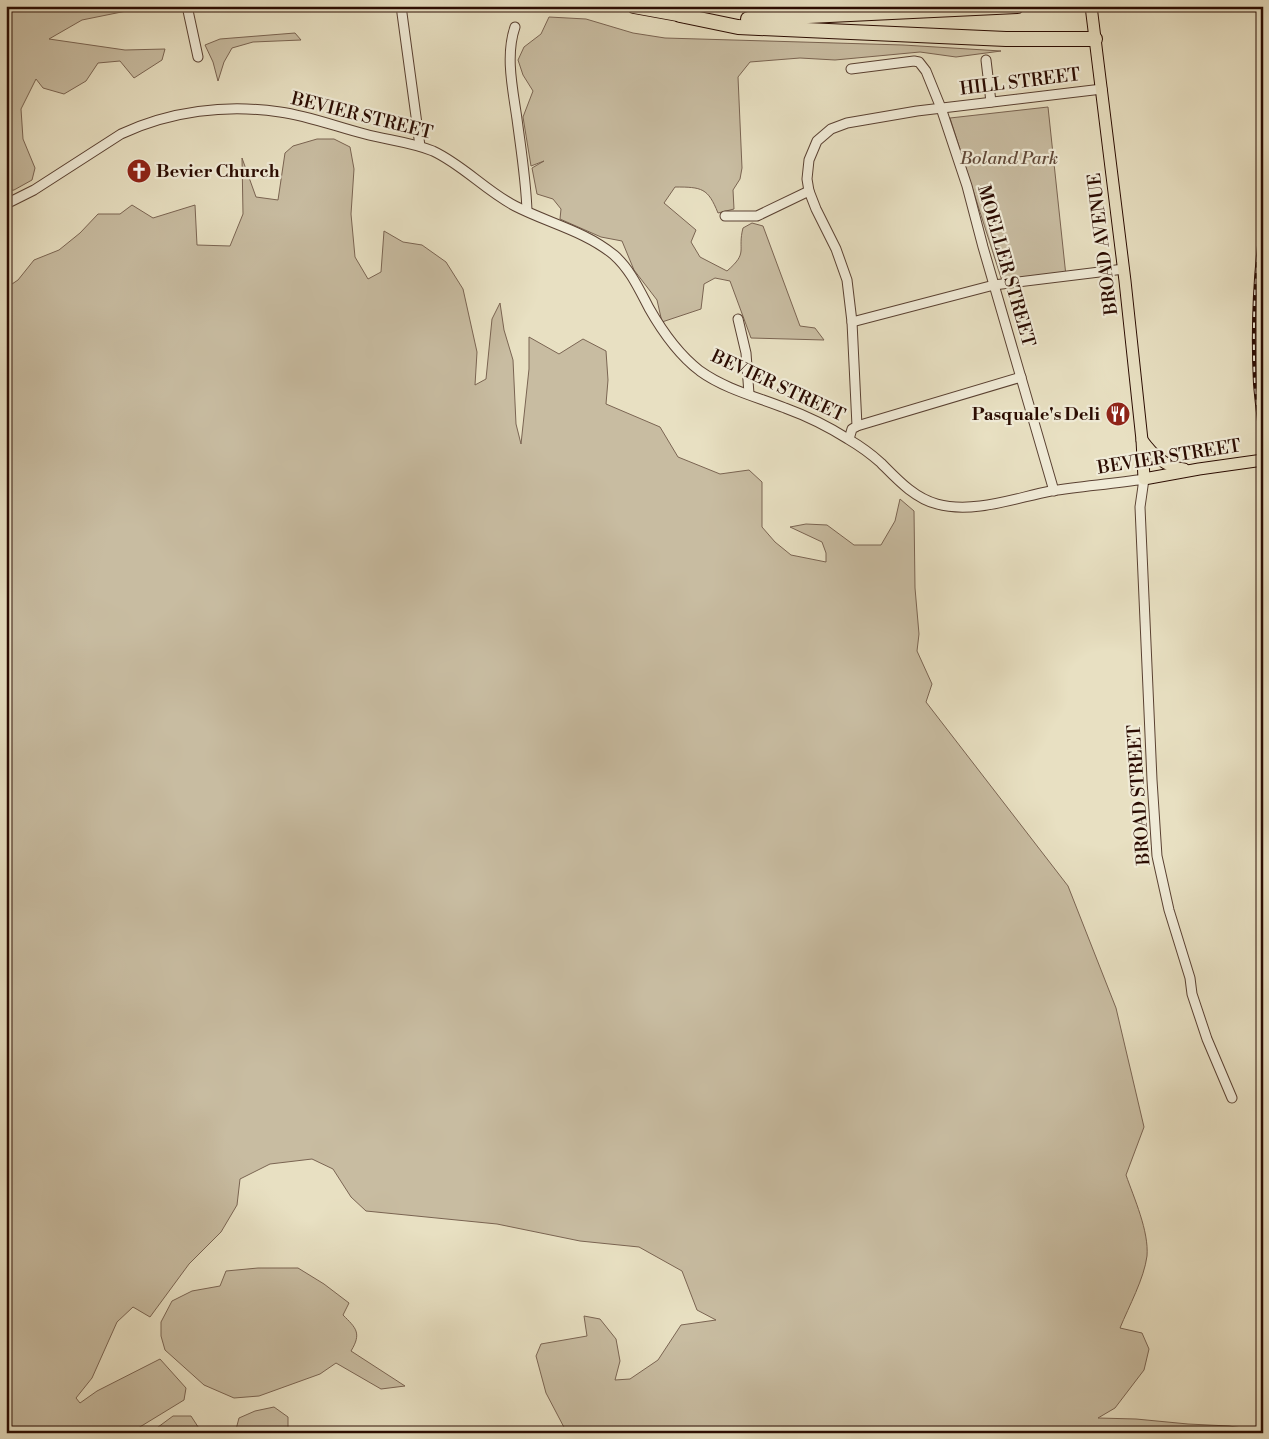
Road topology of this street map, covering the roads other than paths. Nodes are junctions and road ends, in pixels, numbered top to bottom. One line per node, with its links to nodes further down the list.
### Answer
1 (187, 6): 9 (street)
2 (401, 6): 15 (street)
3 (634, 6): 6 (highway)
4 (1017, 6): 6 (highway)
5 (1091, 6): 8 (main road, BROAD AVENUE)
6 (680, 15): 8 (highway)
7 (515, 27): 18 (street)
8 (1095, 39): 12 (main road, BROAD AVENUE)
9 (198, 57)
10 (986, 60): 13 (street)
11 (851, 69): 14 (street, MOELLER STREET)
12 (1102, 89): 13 (street, HILL STREET); 20 (main road, BROAD AVENUE)
13 (991, 102): 14 (street, HILL STREET)
14 (941, 108): 16 (street, HILL STREET); 21 (street, MOELLER STREET)
15 (420, 146): 17 (street, BEVIER STREET); 18 (street, BEVIER STREET)
16 (809, 190): 19 (street); 23 (street)
17 (6, 204)
18 (527, 212): 25 (street, BEVIER STREET)
19 (726, 216)
20 (1124, 270): 21 (street); 28 (main road, BROAD AVENUE)
21 (994, 285): 23 (street); 24 (street, MOELLER STREET)
22 (738, 319): 25 (street)
23 (852, 322): 26 (street)
24 (1021, 376): 26 (street); 32 (street, MOELLER STREET)
25 (748, 394): 27 (street, BEVIER STREET)
26 (856, 426): 27 (street)
27 (849, 439): 32 (street, BEVIER STREET)
28 (1142, 440): 30 (main road); 31 (main road, BROAD AVENUE)
29 (1263, 460): 30 (main road, BEVIER STREET)
30 (1199, 469): 31 (main road, BEVIER STREET)
31 (1144, 479): 32 (street, BEVIER STREET); 33 (street, BROAD STREET)
32 (1054, 491)
33 (1232, 1098)

